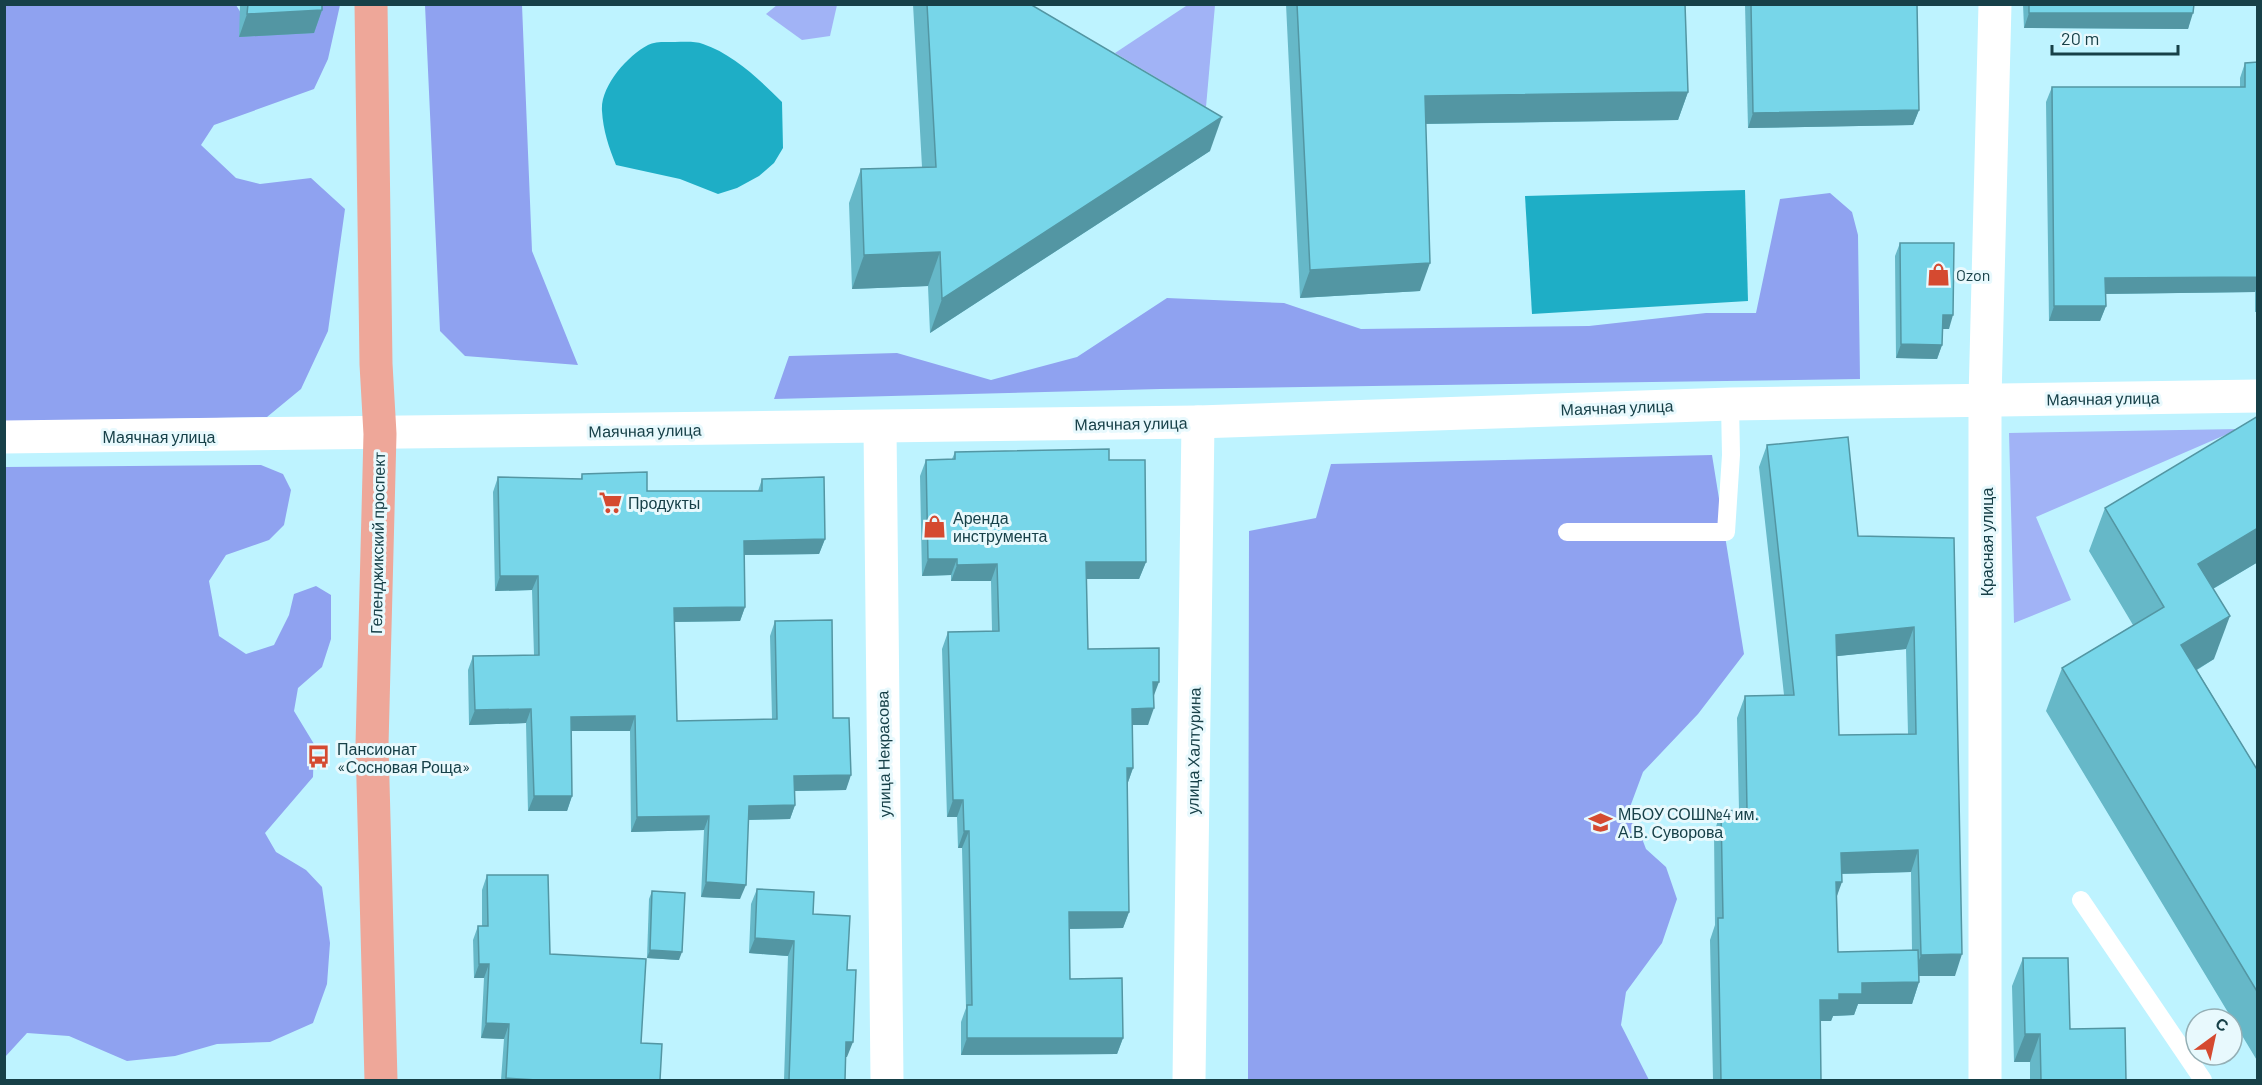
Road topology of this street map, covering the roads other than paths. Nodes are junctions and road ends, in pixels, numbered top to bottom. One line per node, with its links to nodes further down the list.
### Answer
1 (371, 4): 8 (main road, Геленджикский проспект)
2 (1995, 4): 4 (street, Красная улица)
3 (2258, 396): 4 (street, Маячная улица)
4 (1985, 399): 5 (street, Маячная улица); 15 (street, Красная улица)
5 (1730, 404): 6 (street, Маячная улица); 10 (lane)
6 (1198, 422): 7 (street, Маячная улица); 14 (street, улица Халтурина)
7 (880, 428): 8 (street, Маячная улица); 13 (street, улица Некрасова)
8 (380, 434): 9 (street, Маячная улица); 12 (main road, Геленджикский проспект)
9 (4, 437)
10 (1567, 532)
11 (2080, 900): 16 (lane)
12 (381, 1080)
13 (887, 1080)
14 (1189, 1080)
15 (1985, 1080)
16 (2203, 1080)

